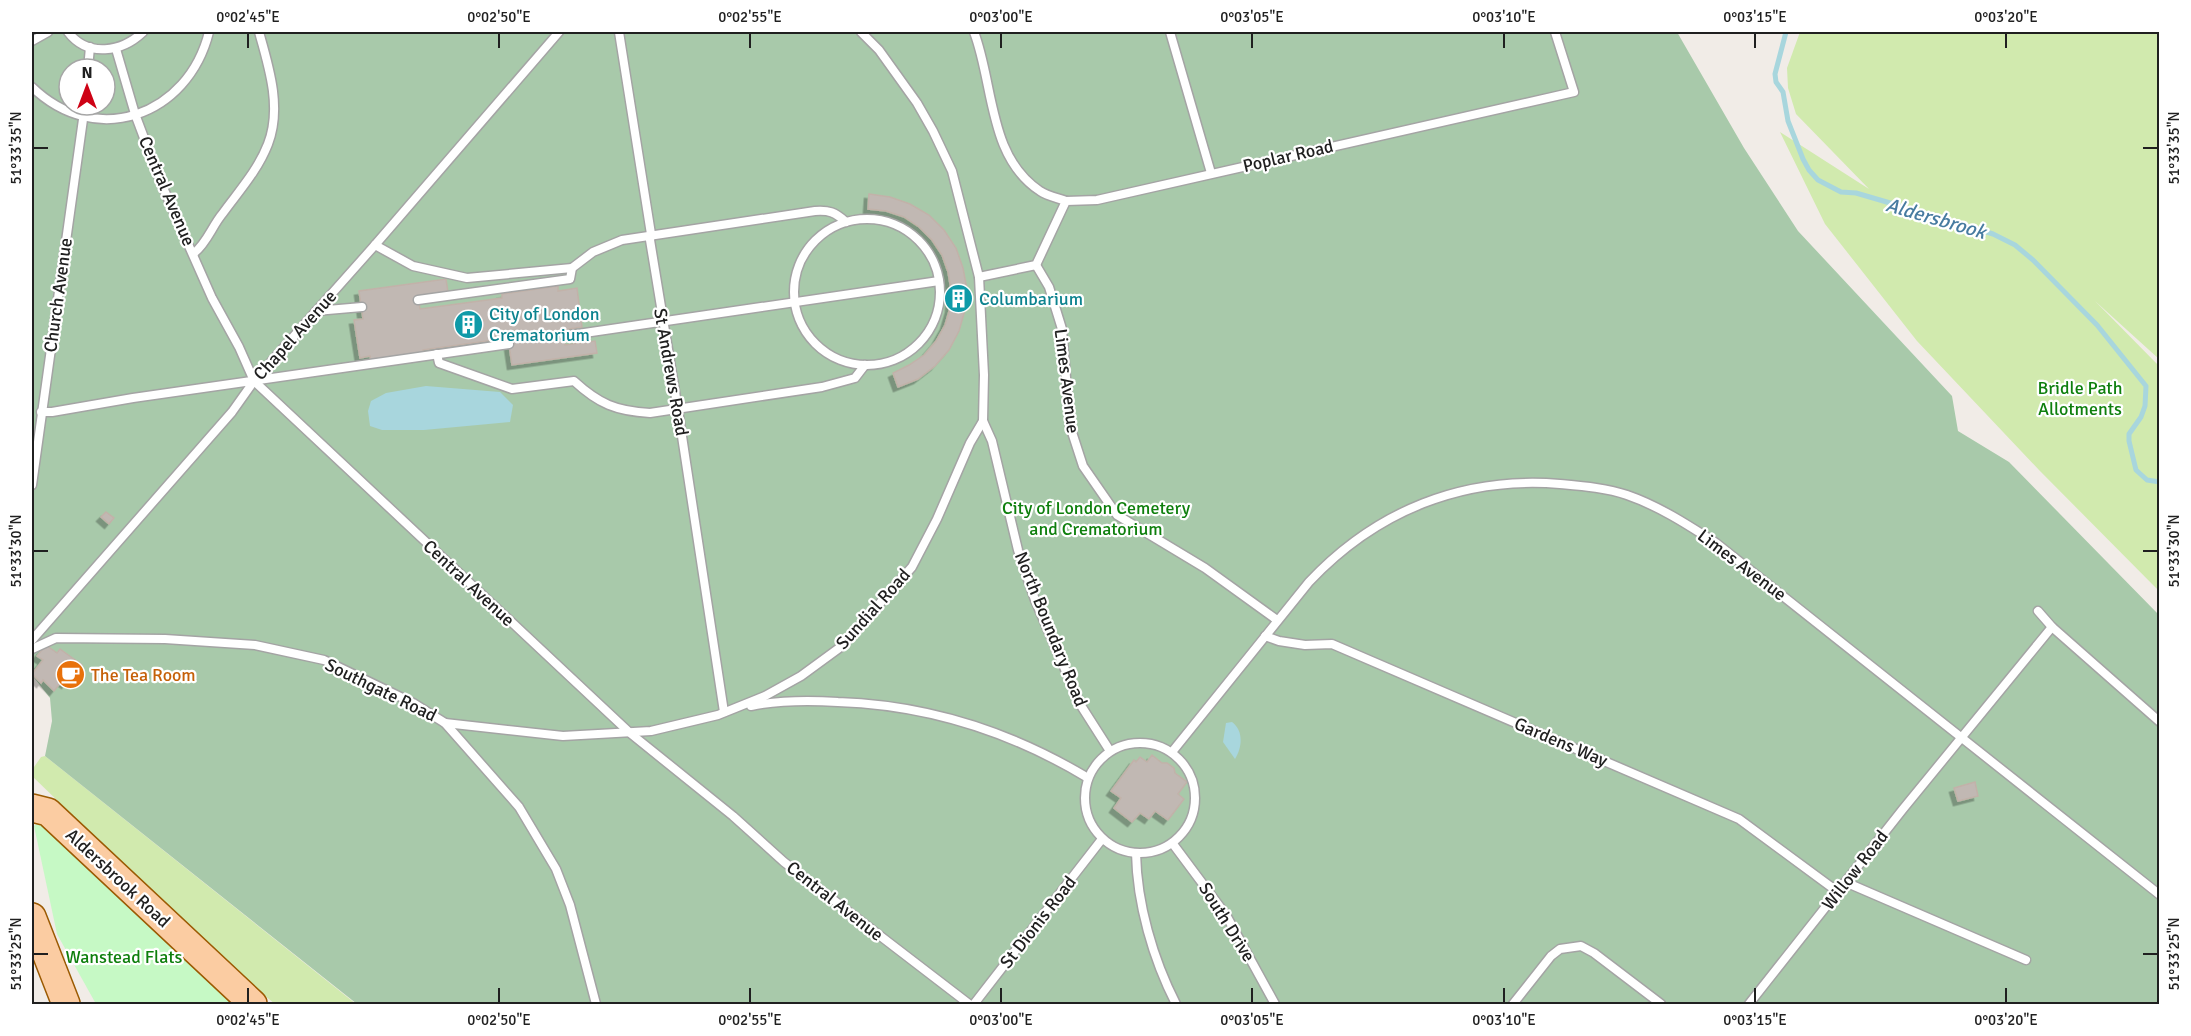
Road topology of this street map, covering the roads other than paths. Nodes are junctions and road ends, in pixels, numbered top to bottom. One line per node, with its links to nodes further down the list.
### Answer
1 (48, 32): 12 (lane)
2 (68, 32): 13 (lane)
3 (143, 32): 14 (lane)
4 (209, 32): 18 (lane)
5 (259, 32): 28 (lane)
6 (559, 32): 27 (lane, Chapel Avenue)
7 (619, 32): 26 (lane, St Andrews Road)
8 (861, 32): 31 (lane, North Boundary Road)
9 (974, 32): 24 (lane)
10 (1170, 32): 23 (lane)
11 (1555, 32): 23 (lane, Poplar Road)
12 (32, 41)
13 (90, 47): 14 (lane); 15 (lane)
14 (116, 49): 18 (lane, Central Avenue)
15 (89, 57)
16 (32, 87): 17 (lane)
17 (57, 106)
18 (135, 114): 19 (lane); 28 (lane, Central Avenue)
19 (117, 116)
20 (84, 117): 44 (lane, Church Avenue)
21 (93, 117): 22 (lane)
22 (110, 117)
23 (1211, 172): 24 (lane, Poplar Road)
24 (1066, 201): 29 (lane)
25 (846, 222): 26 (lane); 32 (lane); 34 (lane)
26 (651, 234): 30 (lane); 37 (lane, St Andrews Road)
27 (375, 245): 30 (lane); 36 (lane, Chapel Avenue)
28 (194, 253): 42 (lane, Central Avenue)
29 (1036, 265): 31 (lane); 48 (lane, Limes Avenue)
30 (572, 268): 33 (lane)
31 (979, 277): 45 (lane, North Boundary Road)
32 (939, 281): 34 (lane); 41 (lane)
33 (418, 300)
34 (794, 303): 37 (lane); 41 (lane)
35 (362, 308): 36 (lane)
36 (316, 311): 42 (lane, Chapel Avenue)
37 (663, 322): 38 (lane); 43 (lane, St Andrews Road)
38 (564, 336)
39 (509, 344): 40 (lane)
40 (437, 354): 42 (lane); 43 (lane)
41 (865, 365): 43 (lane)
42 (254, 381): 44 (lane); 51 (lane, Chapel Avenue); 56 (lane, Central Avenue)
43 (678, 410): 53 (lane, St Andrews Road)
44 (41, 412): 46 (lane, Church Avenue)
45 (983, 421): 53 (lane, Sundial Road); 58 (lane, North Boundary Road)
46 (32, 485)
47 (2038, 611): 49 (lane)
48 (1274, 624): 50 (lane); 57 (lane, Limes Avenue)
49 (2052, 627): 54 (lane); 57 (lane, Willow Road)
50 (1265, 636): 59 (lane); 66 (lane, Gardens Way)
51 (32, 640)
52 (32, 649): 55 (lane, Southgate Road)
53 (724, 712): 56 (lane); 60 (lane)
54 (2160, 722)
55 (445, 723): 56 (lane); 72 (lane, Southgate Road)
56 (630, 733): 73 (lane, Central Avenue)
57 (1961, 736): 65 (lane, Willow Road); 67 (lane, Limes Avenue)
58 (1110, 751): 59 (lane); 60 (lane)
59 (1172, 752): 63 (lane)
60 (1088, 778): 62 (lane)
61 (32, 808): 71 (main road, Aldersbrook Road)
62 (1102, 839): 64 (lane); 73 (lane, St Dionis Road)
63 (1173, 844): 64 (lane); 75 (lane, South Drive)
64 (1136, 853): 74 (lane)
65 (1845, 882): 66 (lane, Willow Road); 69 (lane)
66 (1838, 892): 78 (lane, Willow Road)
67 (2160, 895)
68 (32, 917): 70 (main road)
69 (2026, 960)
70 (66, 1005)
71 (253, 1005)
72 (596, 1005)
73 (971, 1005)
74 (1176, 1005)
75 (1275, 1005)
76 (1513, 1005): 77 (lane)
77 (1661, 1005)
78 (1749, 1005)

